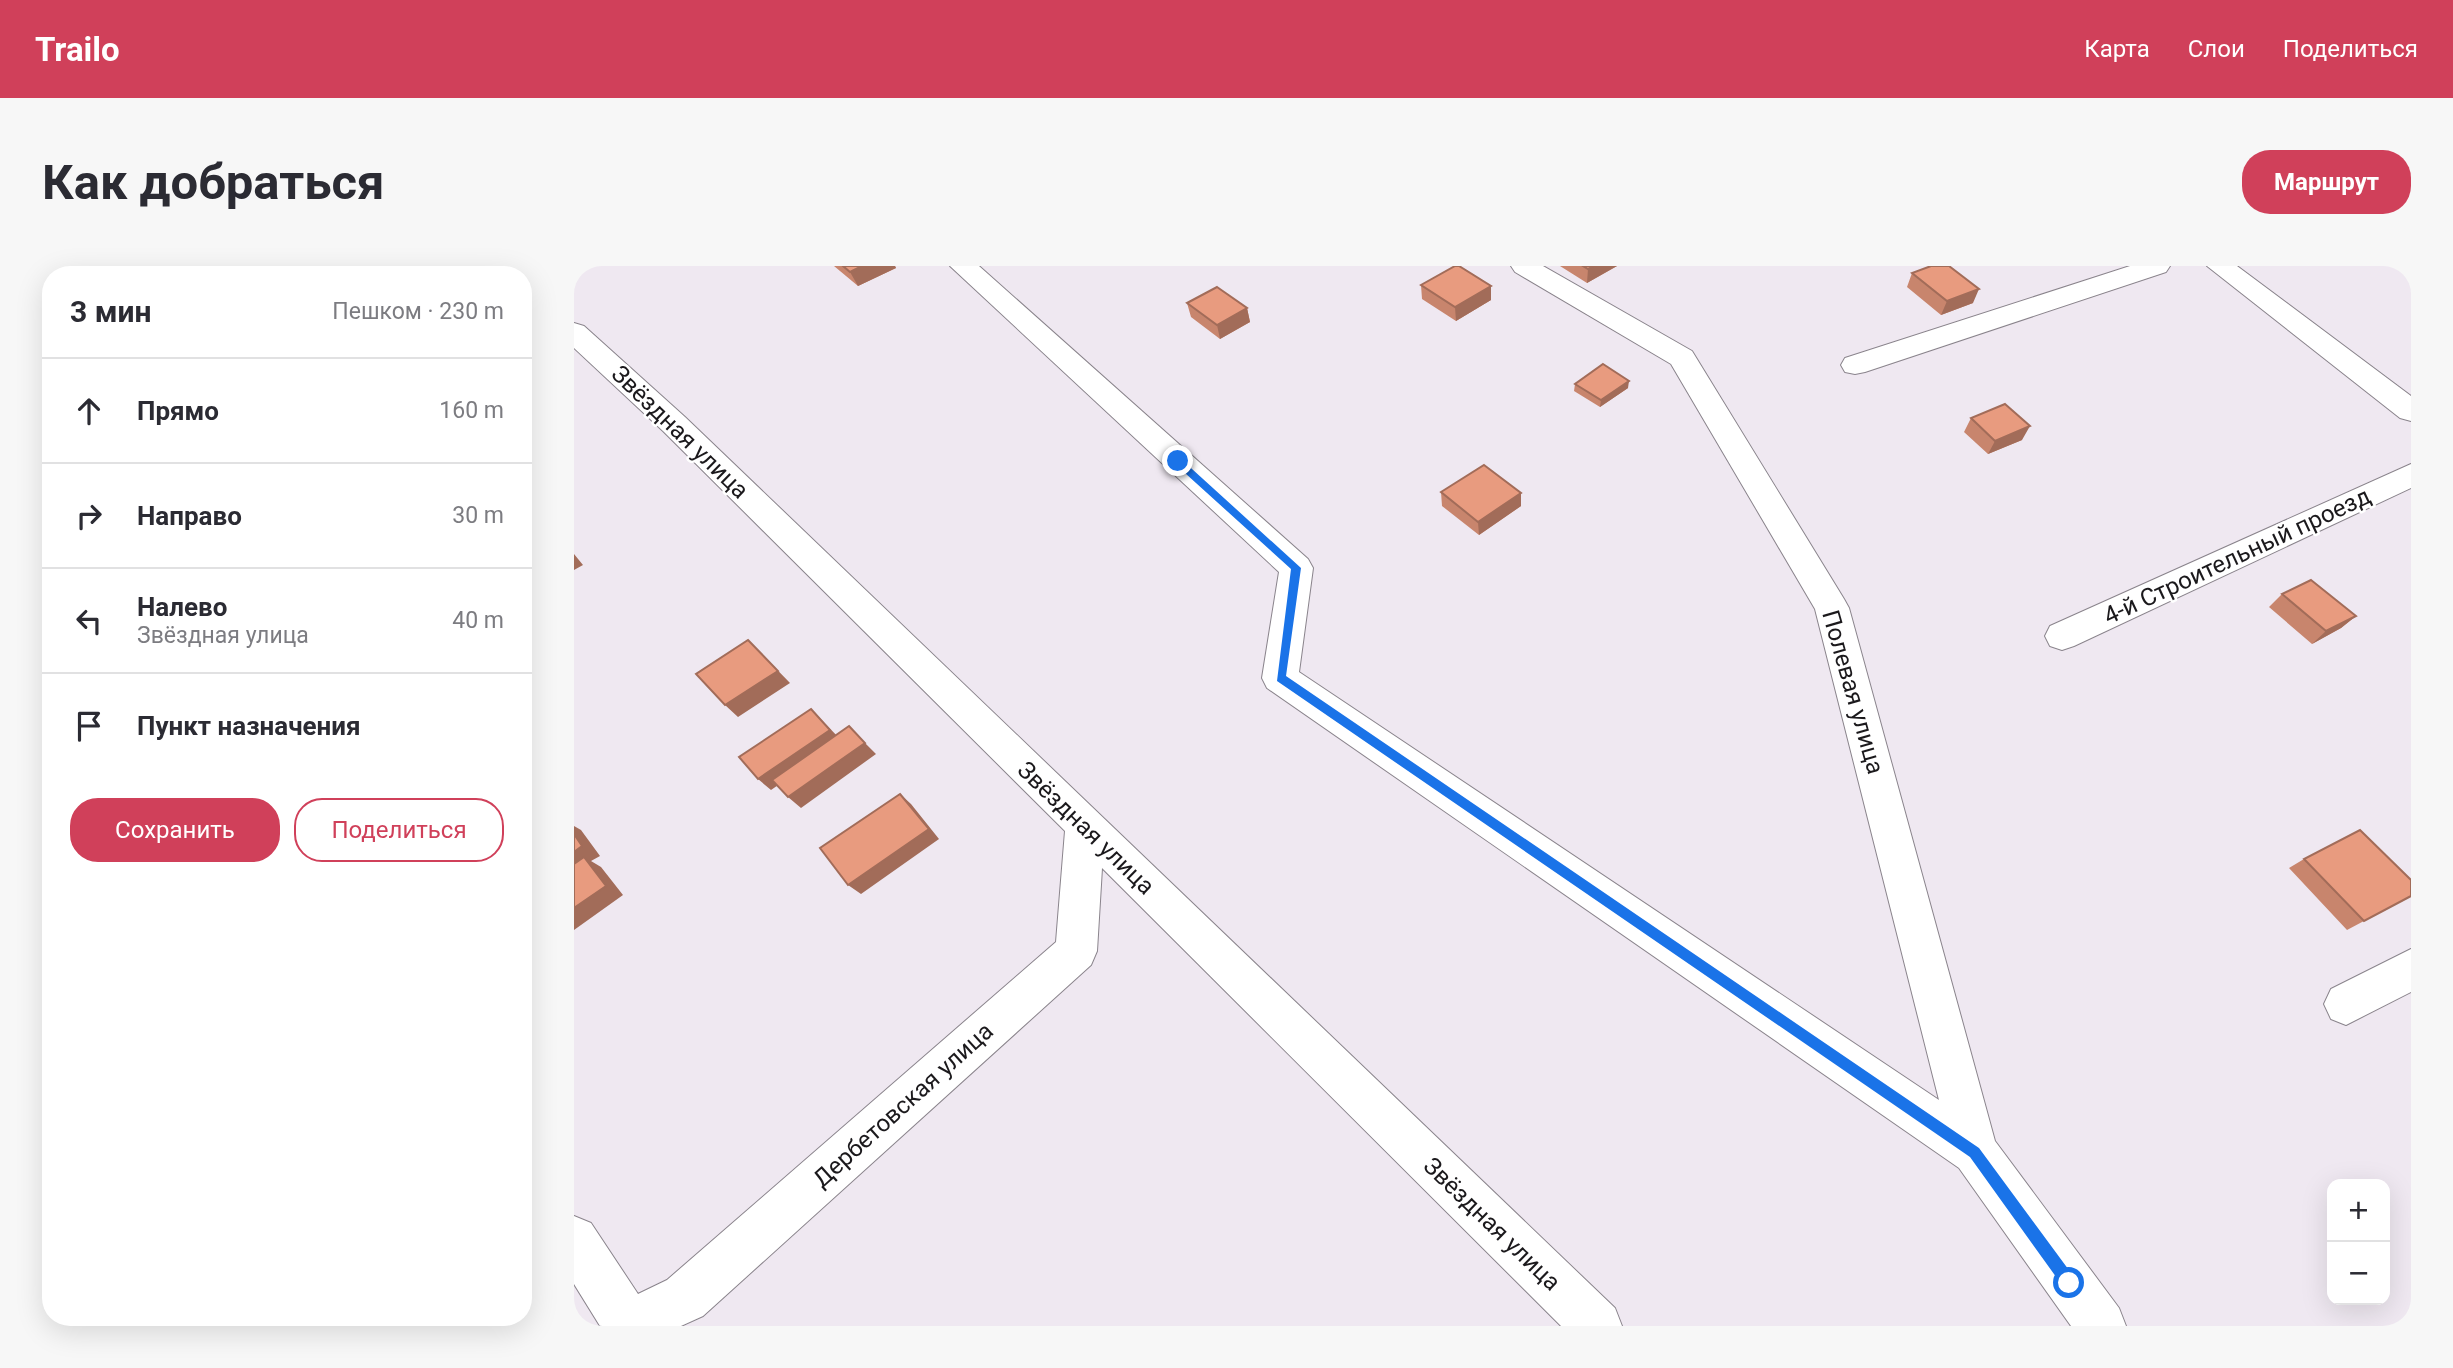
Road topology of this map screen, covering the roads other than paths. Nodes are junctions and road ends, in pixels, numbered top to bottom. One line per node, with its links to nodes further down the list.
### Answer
1 (963, 266): 13 (street)
2 (1524, 266): 13 (street, Полевая улица)
3 (2157, 266): 6 (street)
4 (2220, 266): 7 (street)
5 (574, 332): 10 (street, Звёздная улица)
6 (1855, 365)
7 (2411, 411)
8 (2411, 475): 9 (street, 4-й Строительный проезд)
9 (2062, 636)
10 (1084, 827): 15 (street, Дербетовская улица); 16 (street, Звёздная улица)
11 (2411, 969): 12 (street)
12 (2346, 1004)
13 (1975, 1152): 17 (street)
14 (574, 1240): 15 (street)
15 (628, 1325)
16 (1597, 1326)
17 (2101, 1326)

